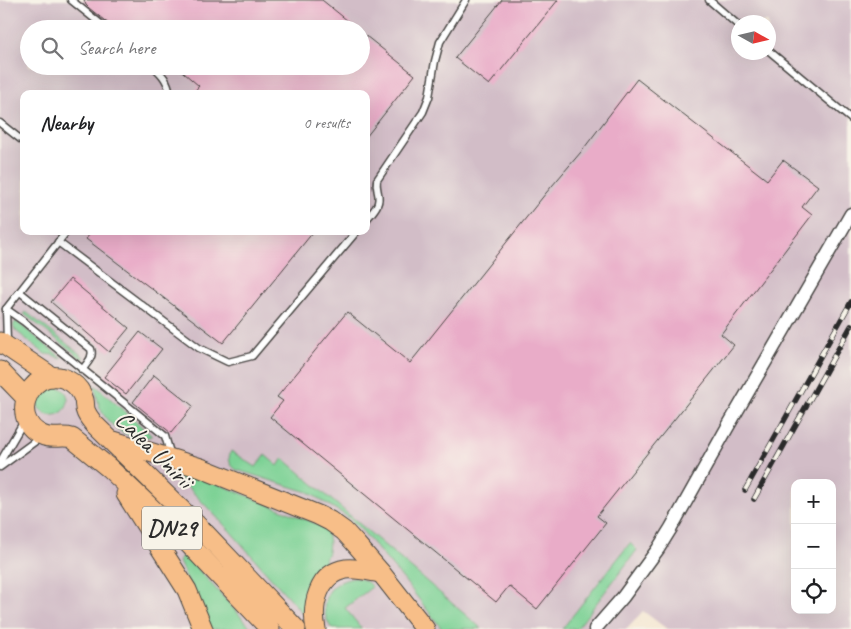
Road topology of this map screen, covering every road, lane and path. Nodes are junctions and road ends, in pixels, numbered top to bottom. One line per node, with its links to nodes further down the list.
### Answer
1 (71, 0): 5 (lane)
2 (466, 0): 13 (lane)
3 (709, 0): 4 (lane)
4 (731, 19)
5 (96, 20)
6 (776, 57): 9 (lane)
7 (162, 75): 8 (lane)
8 (169, 90)
9 (851, 119)
10 (0, 123): 11 (lane)
11 (20, 139)
12 (851, 214): 38 (street)
13 (370, 215)
14 (64, 235): 16 (lane)
15 (354, 235): 16 (lane)
16 (58, 242): 17 (lane)
17 (20, 292): 18 (lane); 20 (lane)
18 (3, 310): 19 (lane); 20 (lane)
19 (3, 345): 22 (main road, DN29)
20 (82, 370): 28 (lane)
21 (0, 371): 23 (main road)
22 (52, 377): 23 (main road); 26 (main road, Calea Unirii / DN29)
23 (26, 398): 24 (main road)
24 (26, 418): 25 (main road); 27 (lane)
25 (44, 436): 30 (lane); 31 (main road, Calea Unirii / DN29)
26 (110, 440): 28 (main road); 35 (main road, Calea Unirii / DN29)
27 (2, 454): 29 (lane)
28 (172, 458): 32 (main road)
29 (0, 462)
30 (0, 468)
31 (109, 468): 33 (main road); 34 (main road, Calea Unirii / DN29)
32 (381, 573): 36 (main road); 37 (main road)
33 (203, 629)
34 (270, 629)
35 (296, 629)
36 (316, 629)
37 (425, 629)
38 (595, 629)

